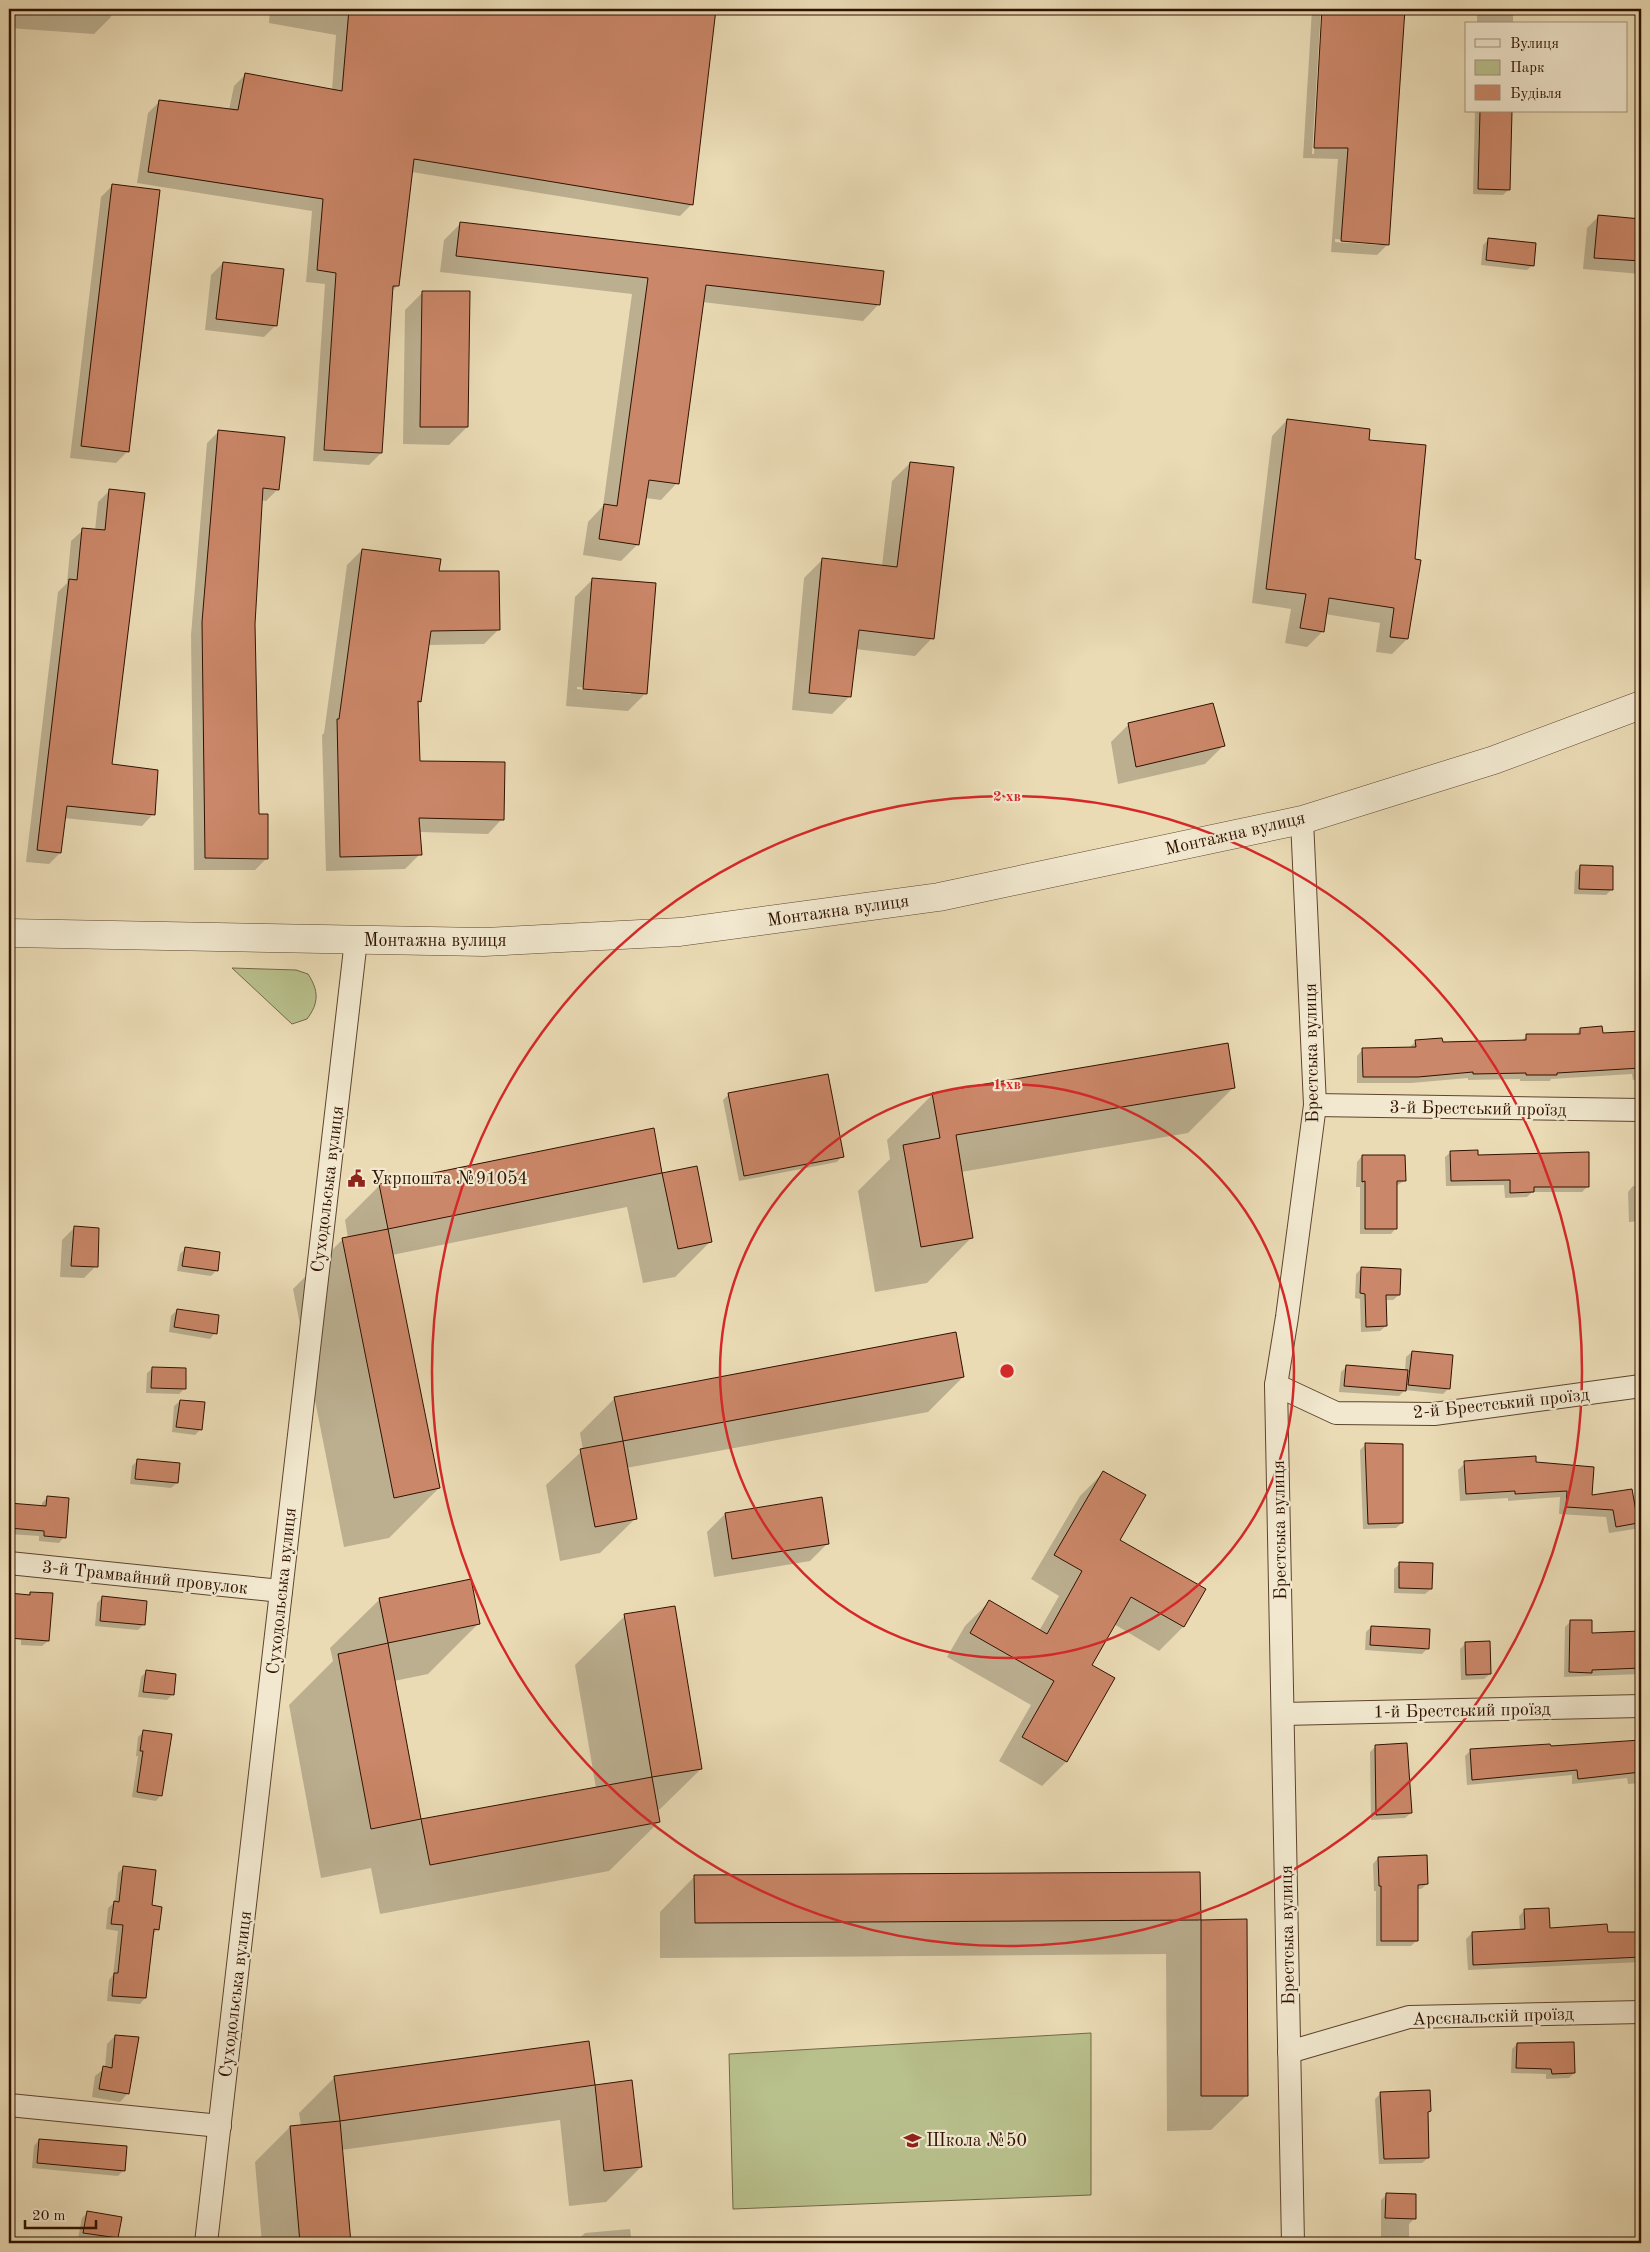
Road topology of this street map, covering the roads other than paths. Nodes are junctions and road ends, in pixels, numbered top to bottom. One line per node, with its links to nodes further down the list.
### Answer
1 (1641, 705): 2 (street, Монтажна вулиця)
2 (1302, 820): 4 (street, Монтажна вулиця); 5 (street, Брестська вулиця)
3 (9, 933): 4 (street, Монтажна вулиця)
4 (356, 940): 10 (street, Суходольська вулиця)
5 (1315, 1105): 6 (street, 3-й Брестський проїзд); 7 (street, Брестська вулиця)
6 (1641, 1110)
7 (1276, 1385): 8 (street, 2-й Брестський проїзд); 12 (street, Брестська вулиця)
8 (1641, 1386)
9 (9, 1563): 10 (street, 3-й Трамвайний провулок)
10 (281, 1591): 16 (street, Суходольська вулиця)
11 (1641, 1706): 12 (street, 1-й Брестський проїзд)
12 (1283, 1714): 14 (street, Брестська вулиця)
13 (1641, 2012): 14 (street, Арсєнальскій проїзд)
14 (1289, 2052): 18 (street, Брестська вулиця)
15 (9, 2105): 16 (street)
16 (220, 2126): 17 (street, Суходольська вулиця)
17 (206, 2243)
18 (1293, 2243)

